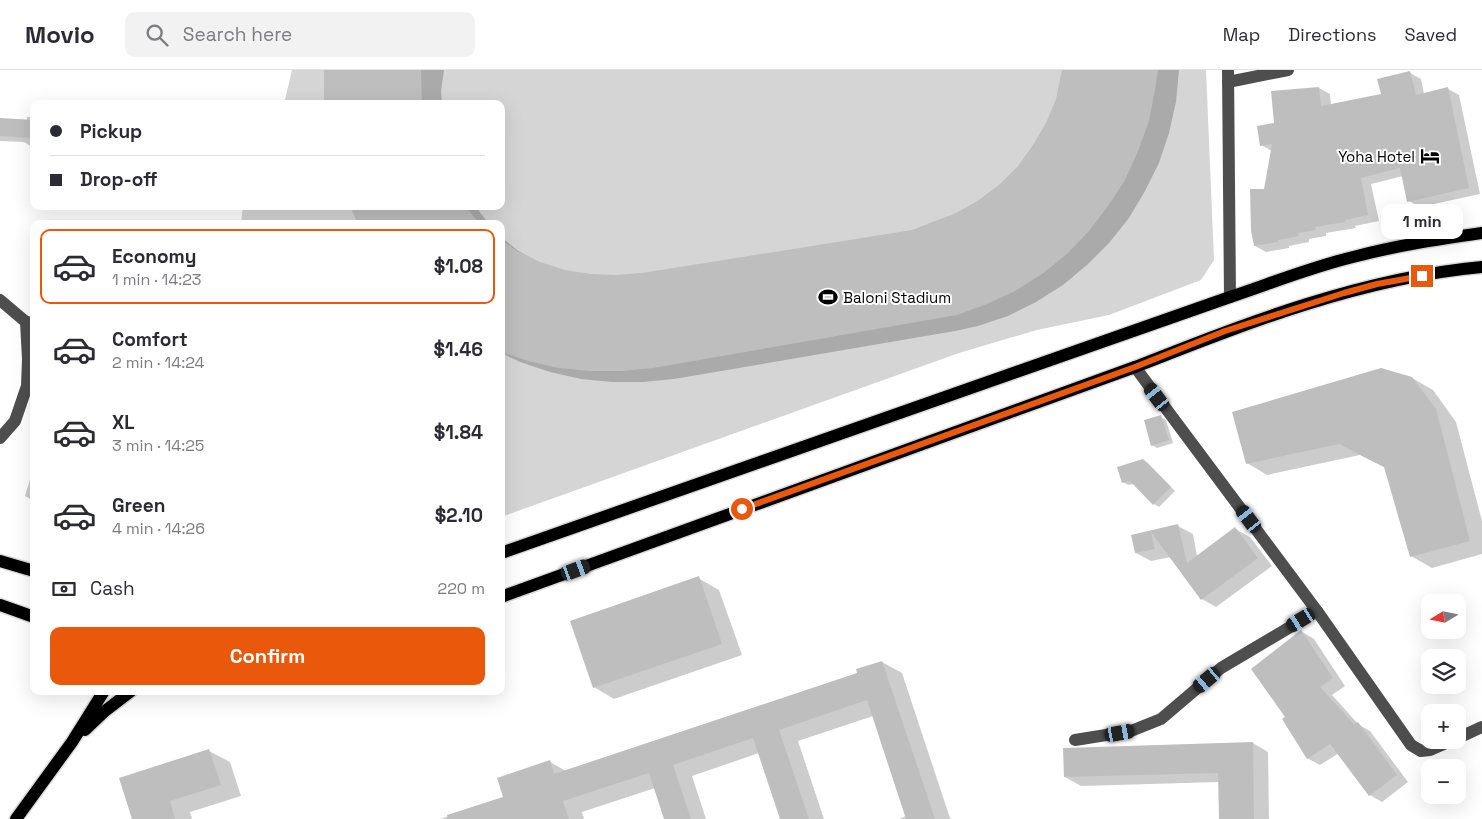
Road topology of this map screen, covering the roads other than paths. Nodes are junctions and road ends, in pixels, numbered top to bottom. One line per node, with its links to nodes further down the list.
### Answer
1 (1288, 70): 2 (street)
2 (1228, 76): 5 (street)
3 (1482, 233): 5 (main road)
4 (1482, 267): 8 (main road)
5 (1230, 297): 11 (main road)
6 (0, 300): 7 (street)
7 (30, 323): 9 (street)
8 (1135, 367): 14 (main road); 16 (street)
9 (30, 382): 10 (street)
10 (0, 438)
11 (505, 552)
12 (0, 561): 13 (main road)
13 (30, 570)
14 (505, 595)
15 (0, 606): 17 (main road)
16 (1317, 611): 22 (street); 24 (street)
17 (30, 616)
18 (101, 695): 23 (main road)
19 (126, 695): 23 (main road)
20 (1482, 727): 21 (street)
21 (1466, 734)
22 (1075, 740)
23 (72, 742): 25 (main road)
24 (1432, 749)
25 (16, 819)

